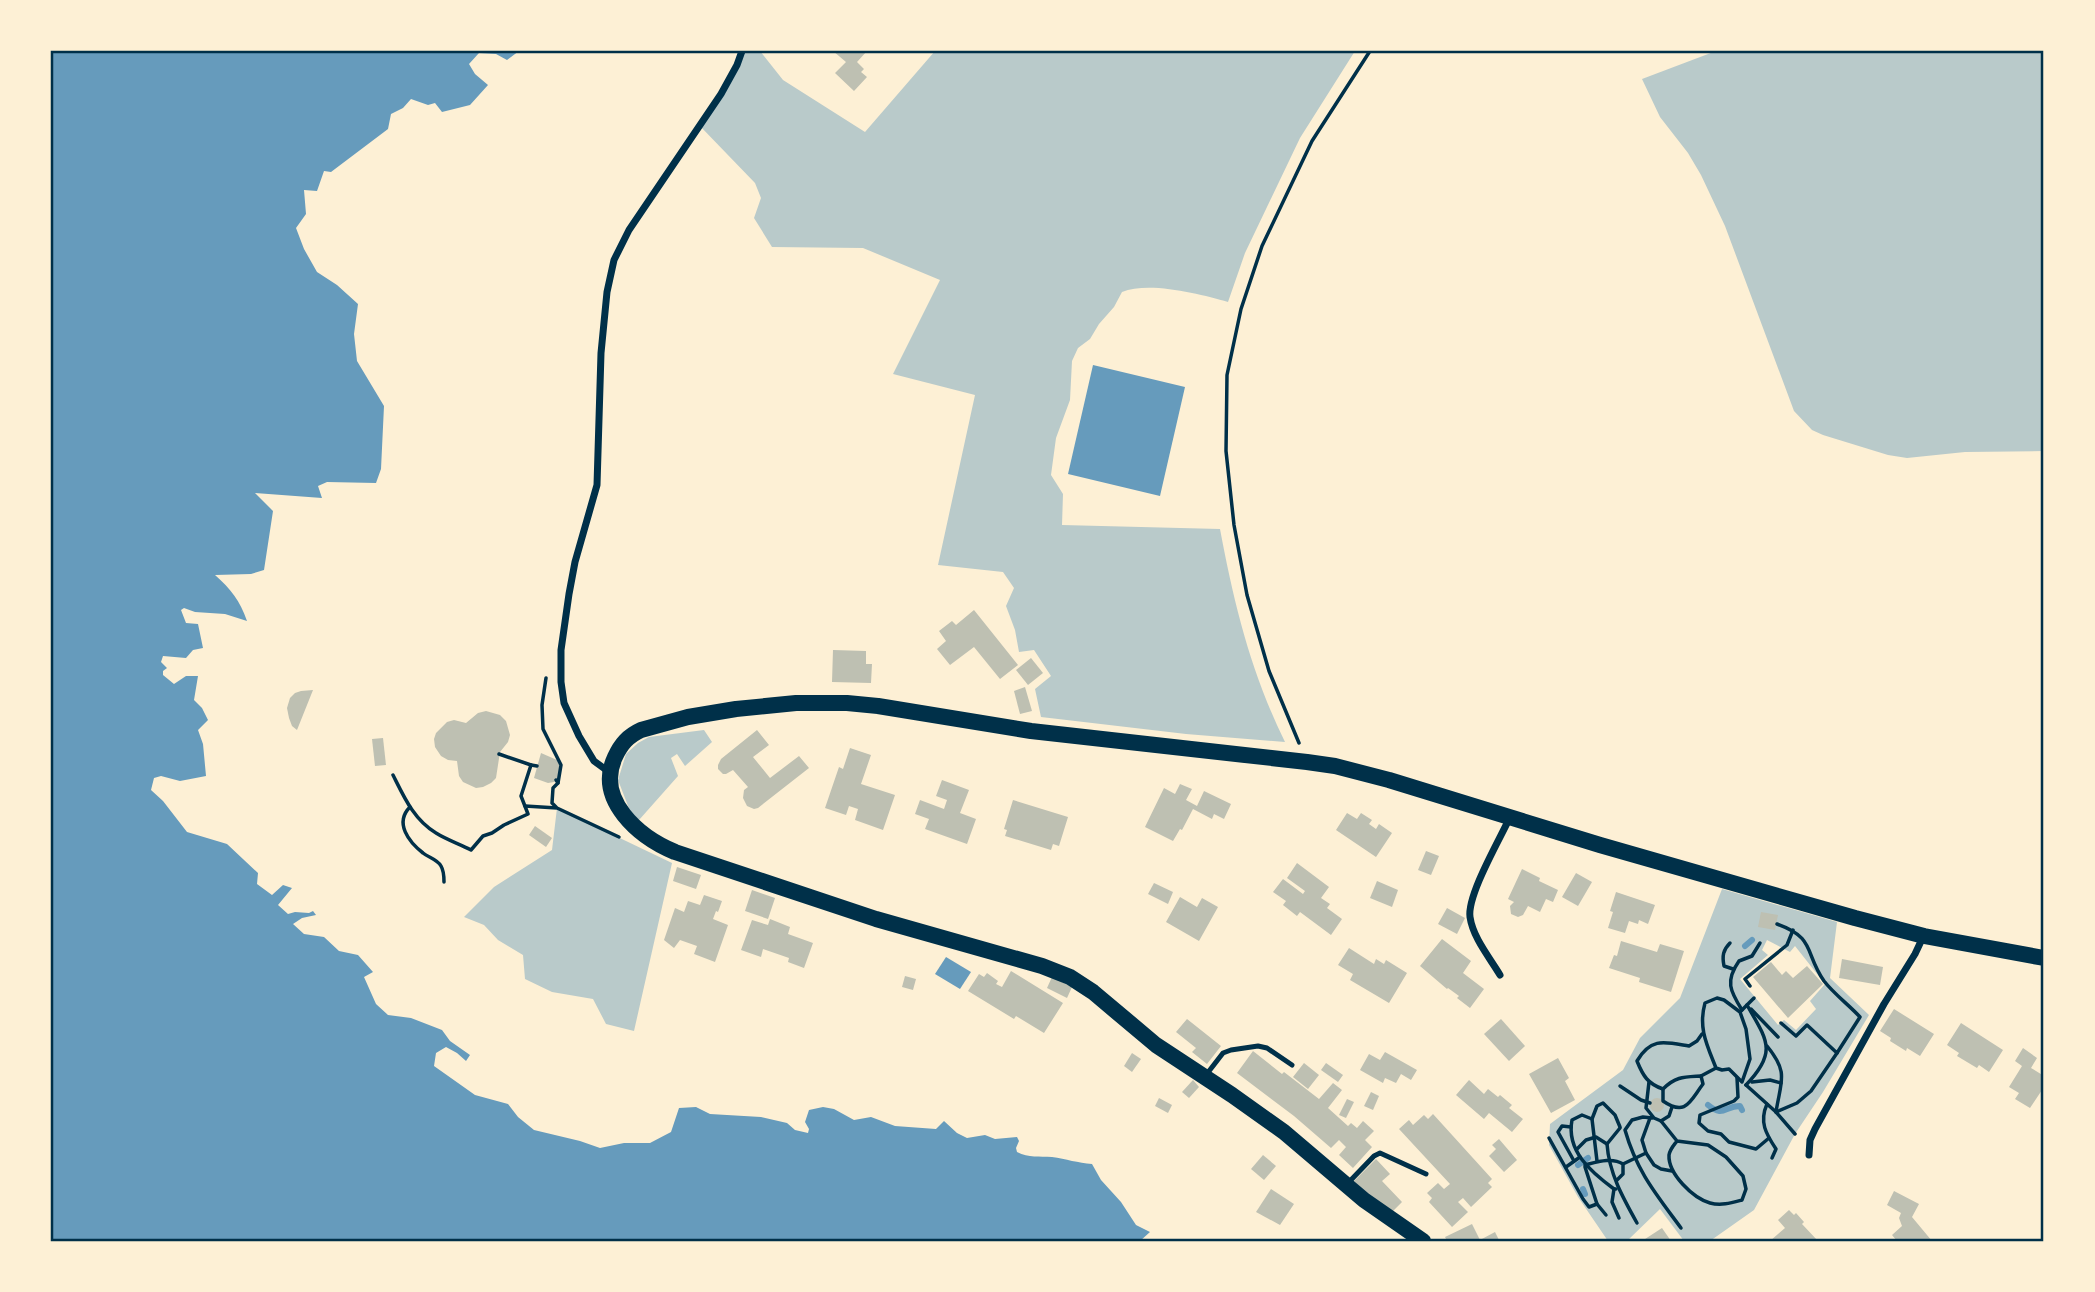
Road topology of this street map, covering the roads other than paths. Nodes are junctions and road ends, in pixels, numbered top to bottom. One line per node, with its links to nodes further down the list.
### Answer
1 (742, 51): 2 (street)
2 (609, 777): 3 (main road); 8 (main road)
3 (1510, 817): 4 (main road); 6 (street)
4 (1924, 936): 5 (main road); 9 (street)
5 (2044, 958)
6 (1500, 975)
7 (1292, 1065): 8 (lane)
8 (1204, 1078): 11 (main road)
9 (1808, 1155)
10 (1426, 1174): 11 (lane)
11 (1346, 1184): 12 (main road)
12 (1423, 1241)

